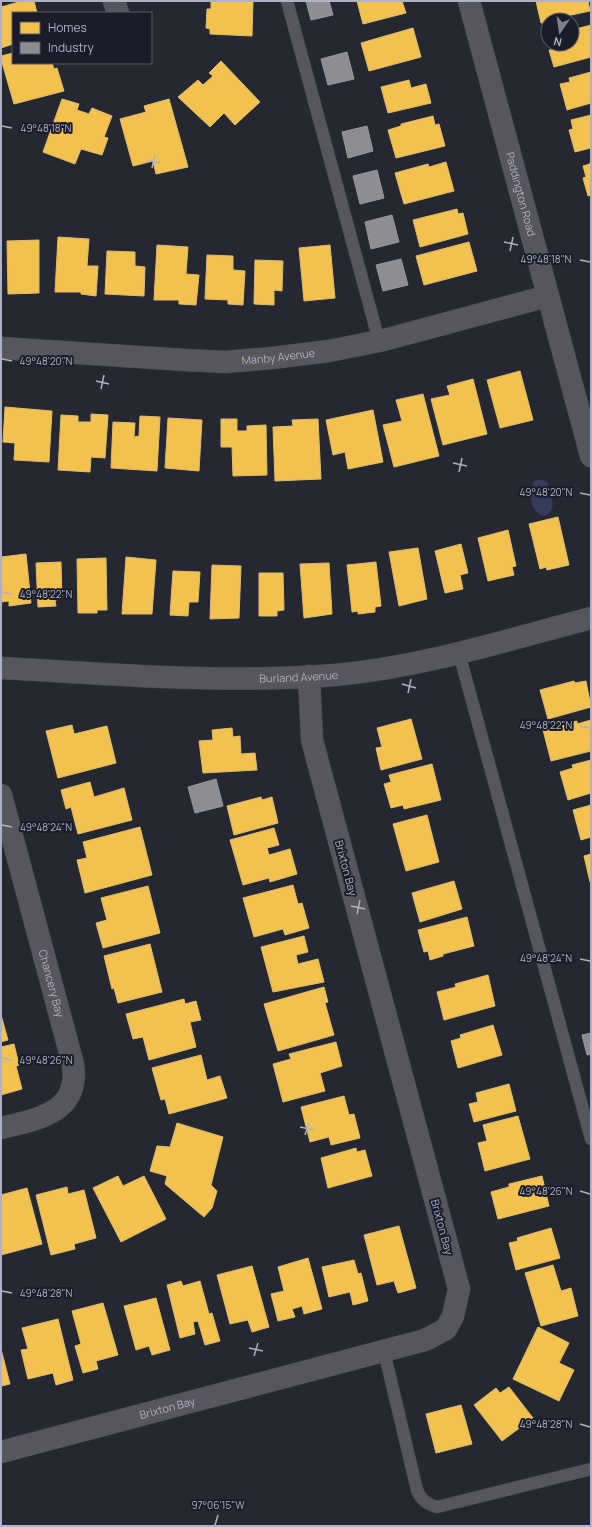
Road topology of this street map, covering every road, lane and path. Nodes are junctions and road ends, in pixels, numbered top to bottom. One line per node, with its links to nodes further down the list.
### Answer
1 (114, 1): 4 (street)
2 (287, 1): 6 (lane)
3 (469, 1): 5 (street, Paddington Road)
4 (118, 12)
5 (548, 296): 6 (street, Manby Avenue); 8 (street, Paddington Road)
6 (379, 341): 7 (street, Manby Avenue)
7 (1, 348)
8 (588, 434): 9 (street, Paddington Road)
9 (591, 456)
10 (591, 618): 11 (street, Burland Avenue)
11 (459, 653): 13 (street, Burland Avenue); 16 (lane)
12 (1, 668): 13 (street, Burland Avenue)
13 (309, 676): 17 (street, Brixton Bay)
14 (1, 795): 15 (street, Chancery Bay)
15 (1, 1128)
16 (591, 1139)
17 (384, 1351): 18 (street, Brixton Bay); 19 (lane)
18 (1, 1452)
19 (591, 1469)

